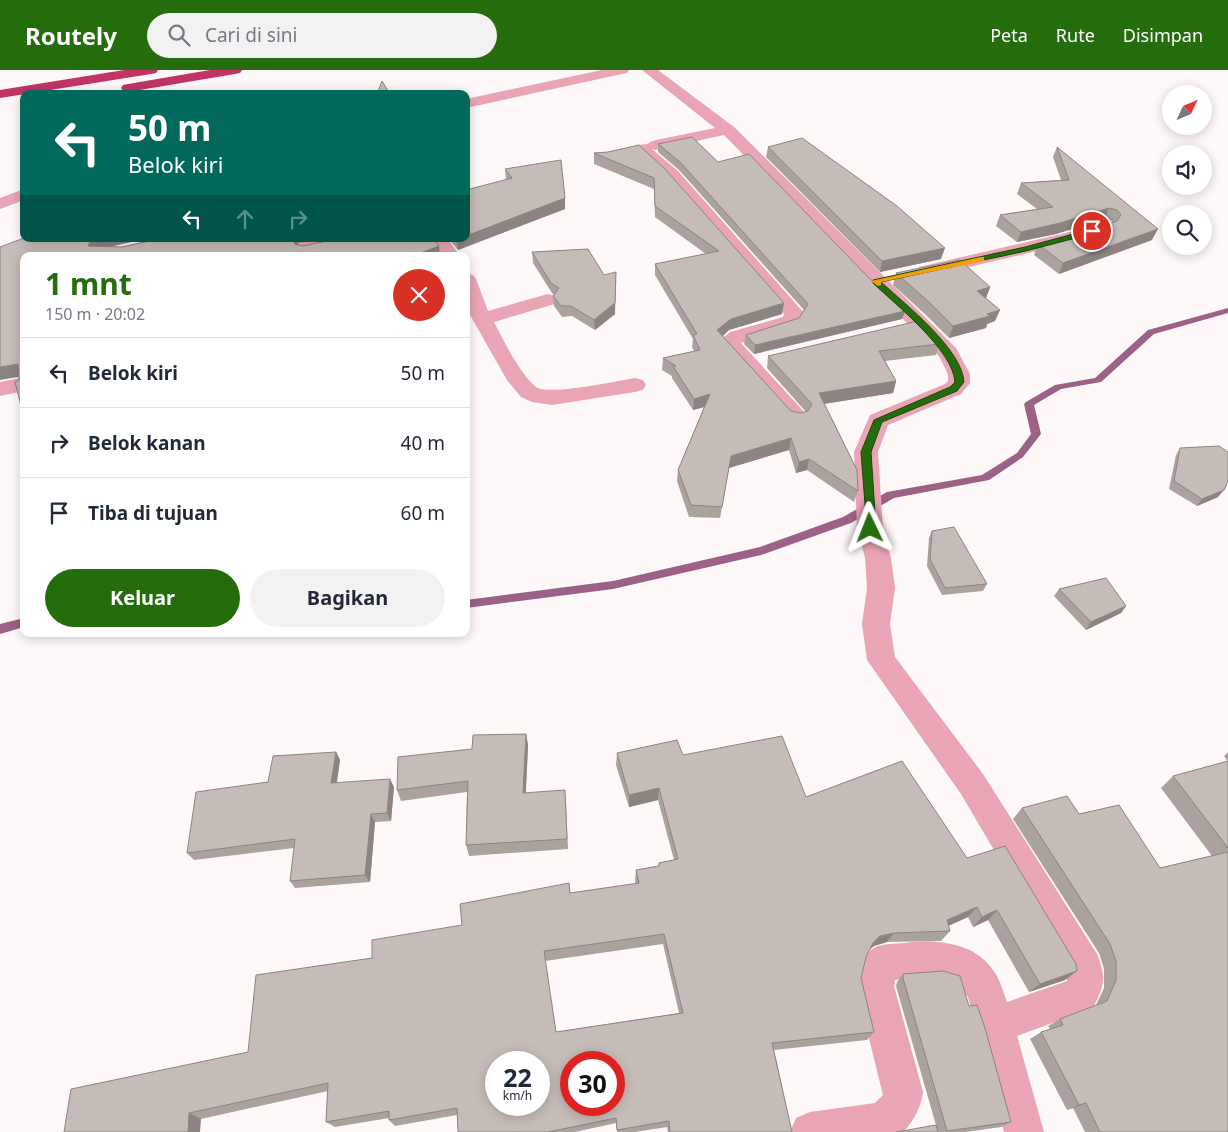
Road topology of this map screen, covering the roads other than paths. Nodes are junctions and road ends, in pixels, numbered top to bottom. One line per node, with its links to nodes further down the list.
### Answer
1 (150, 70): 5 (highway)
2 (236, 70): 6 (highway)
3 (622, 70): 9 (street)
4 (649, 70): 10 (street)
5 (25, 90)
6 (116, 90)
7 (20, 91): 8 (highway)
8 (0, 94)
9 (470, 103)
10 (728, 130): 20 (street); 27 (street)
11 (20, 196): 12 (street)
12 (0, 204)
13 (1092, 231): 20 (street)
14 (165, 242): 18 (street)
15 (441, 242): 19 (street)
16 (335, 243): 17 (street)
17 (305, 248)
18 (121, 252)
19 (449, 252)
20 (893, 278): 24 (street)
21 (470, 292): 23 (street)
22 (548, 300): 23 (street)
23 (483, 319): 29 (street)
24 (920, 323): 25 (street); 32 (street)
25 (896, 329)
26 (774, 358): 27 (street)
27 (748, 364): 31 (street)
28 (20, 385): 30 (street)
29 (635, 385)
30 (0, 389)
31 (798, 416)
32 (995, 1025): 33 (street); 34 (street)
33 (810, 1132)
34 (1024, 1132)

